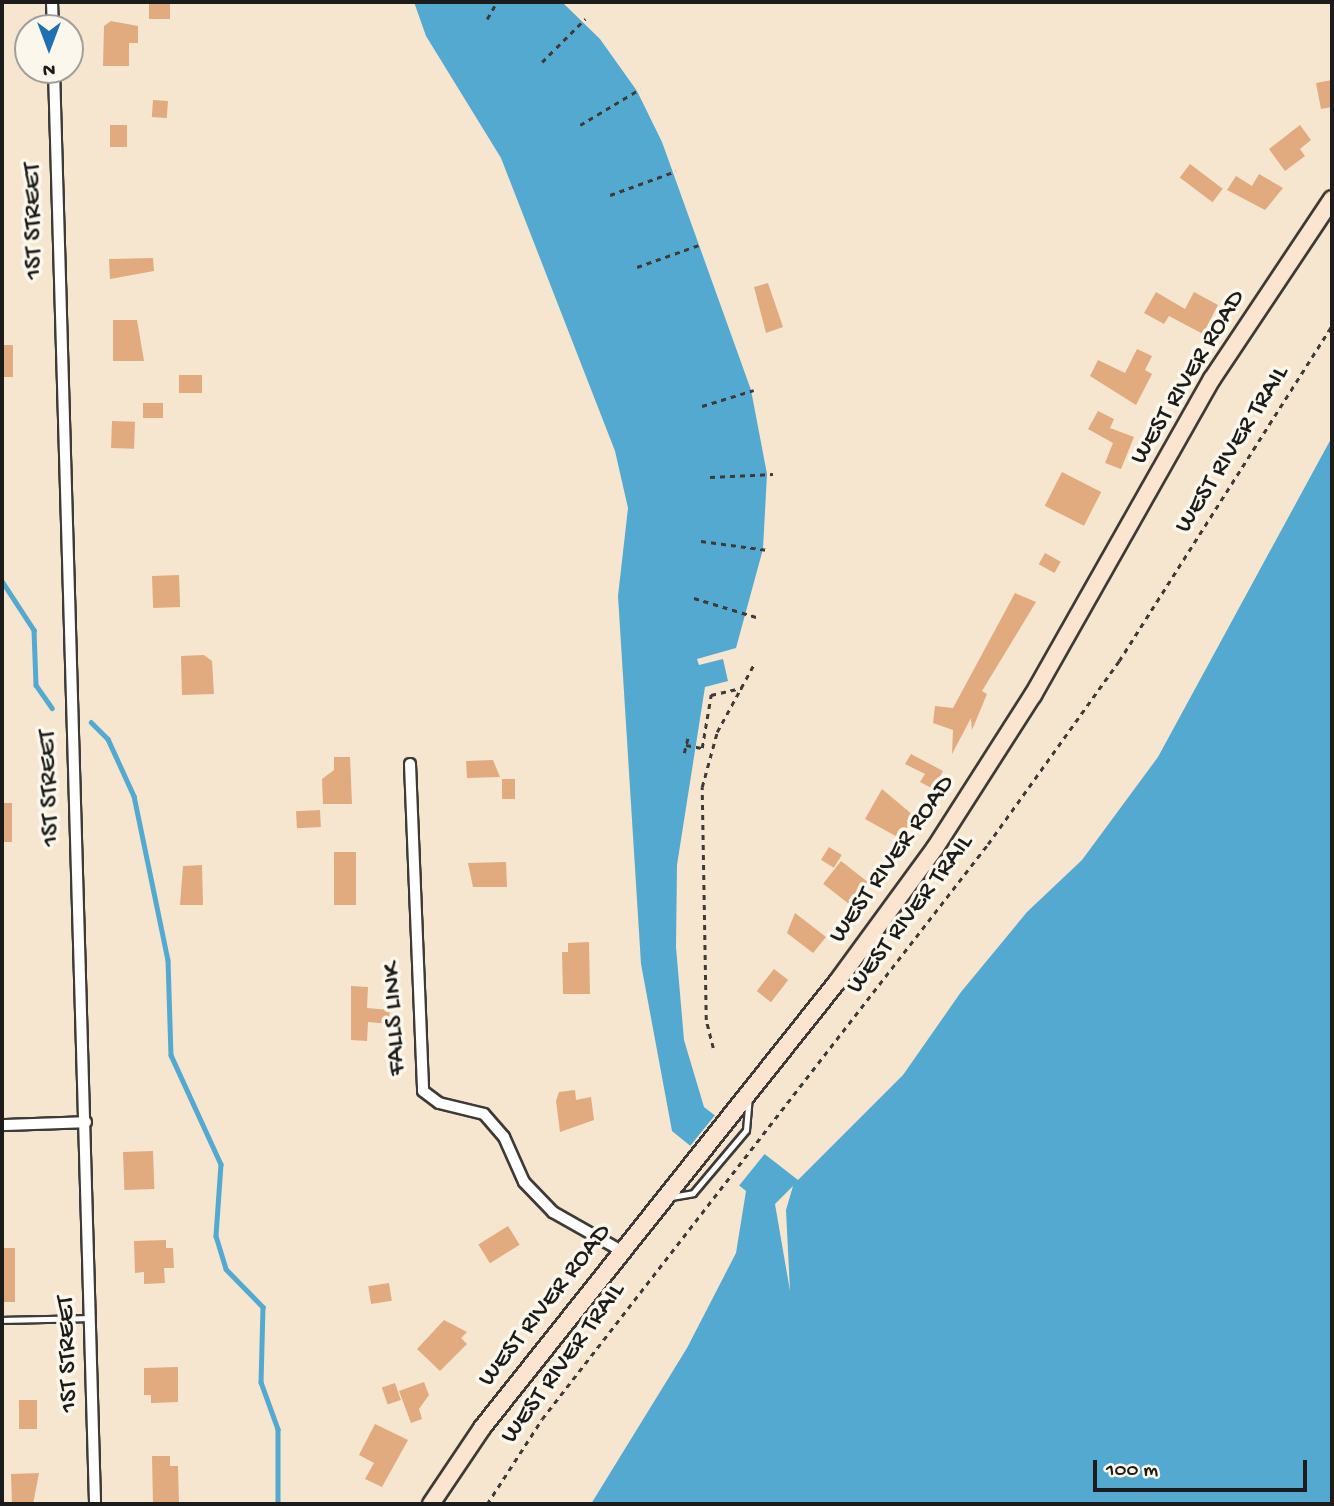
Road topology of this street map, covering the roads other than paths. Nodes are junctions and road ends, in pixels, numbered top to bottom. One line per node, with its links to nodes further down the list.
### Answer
1 (54, 84): 5 (street, 1ST STREET)
2 (1332, 199): 4 (main road, WEST RIVER ROAD)
3 (410, 764): 8 (street, FALLS LINK)
4 (747, 1094): 7 (main road, WEST RIVER ROAD); 7 (lane)
5 (86, 1122): 6 (street); 9 (street, 1ST STREET)
6 (2, 1125)
7 (664, 1196): 8 (main road, WEST RIVER ROAD)
8 (620, 1250): 12 (main road, WEST RIVER ROAD)
9 (91, 1318): 10 (lane); 11 (street, 1ST STREET)
10 (2, 1320)
11 (95, 1504)
12 (431, 1504)

